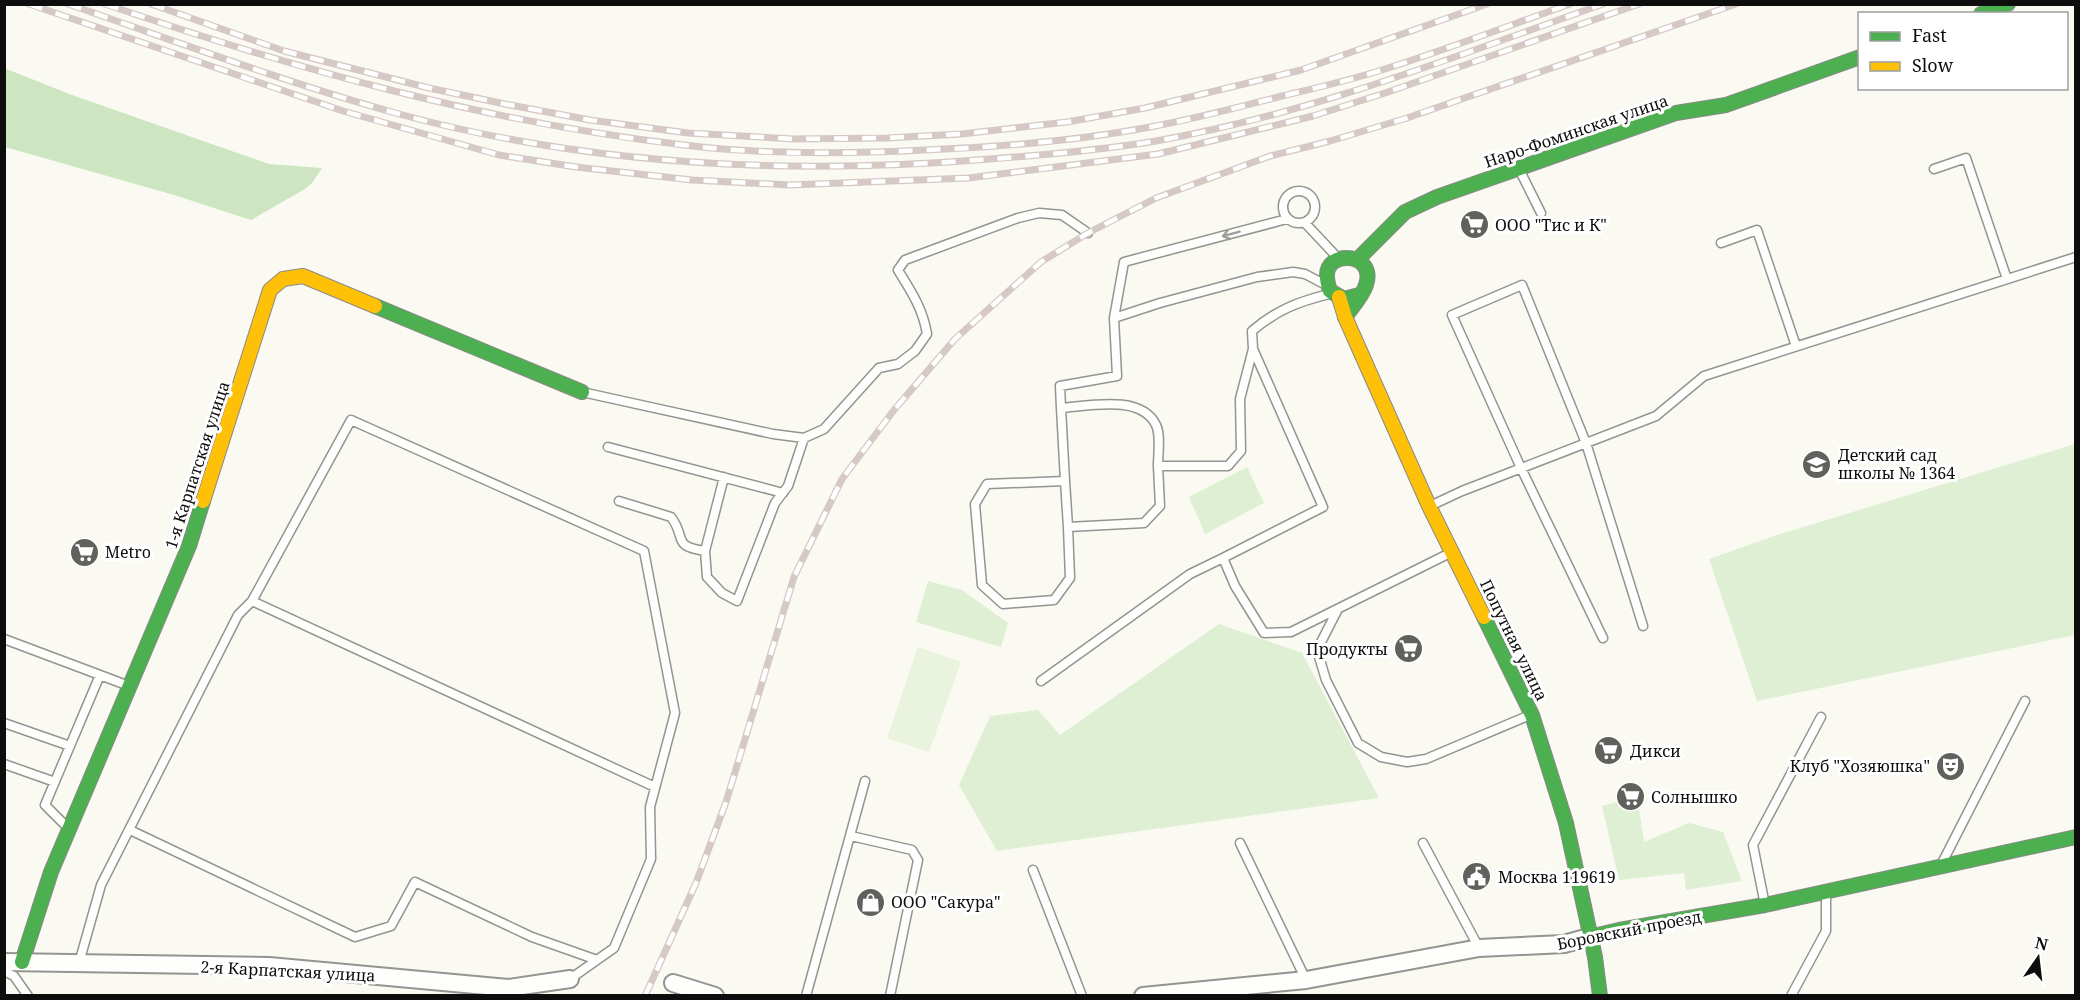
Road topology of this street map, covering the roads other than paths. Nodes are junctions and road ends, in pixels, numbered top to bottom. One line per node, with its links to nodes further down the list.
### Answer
1 (2008, 4): 2 (street)
2 (1986, 12)
3 (1858, 58): 4 (street, Наро-Фоминская улица)
4 (1519, 168): 6 (lane); 13 (street, Наро-Фоминская улица)
5 (1934, 169): 14 (lane)
6 (1541, 213)
7 (1287, 219): 8 (lane); 8 (lane); 18 (lane, one-way to 18)
8 (1305, 223): 12 (lane)
9 (1088, 233): 23 (lane)
10 (1721, 243): 19 (lane)
11 (2076, 257): 14 (lane)
12 (1338, 259): 13 (street); 15 (street)
13 (1357, 260): 16 (street)
14 (2007, 279): 19 (lane)
15 (1333, 292): 16 (street); 17 (street, Попутная улица); 18 (lane); 20 (lane)
16 (1359, 295): 17 (street)
17 (1345, 317): 32 (street, Попутная улица)
18 (1114, 318): 22 (lane)
19 (1796, 346): 24 (lane)
20 (1253, 349): 26 (lane); 36 (lane)
21 (582, 392): 23 (lane); 44 (street, 1-я Карпатская улица)
22 (1061, 408): 26 (lane); 29 (lane)
23 (804, 438): 30 (lane)
24 (1586, 443): 27 (lane); 27 (lane); 39 (lane)
25 (608, 447): 28 (lane)
26 (1158, 466): 33 (lane)
27 (1521, 468): 32 (lane); 40 (lane)
28 (724, 477): 30 (lane); 34 (lane)
29 (1065, 481): 33 (lane); 33 (lane)
30 (783, 493): 34 (lane)
31 (619, 501): 34 (lane)
32 (1429, 506): 35 (street, Попутная улица)
33 (1068, 527)
34 (705, 551)
35 (1452, 552): 38 (lane); 46 (street, Попутная улица)
36 (1223, 558): 38 (lane); 43 (lane)
37 (252, 601): 53 (lane); 53 (lane); 55 (lane)
38 (1338, 610): 46 (lane)
39 (1643, 626)
40 (1603, 638)
41 (4, 639): 42 (lane)
42 (100, 675): 44 (lane); 49 (lane)
43 (1041, 681)
44 (129, 686): 54 (street, 1-я Карпатская улица)
45 (2025, 701): 60 (lane)
46 (1532, 715): 64 (street, Попутная улица)
47 (1821, 717): 63 (lane)
48 (4, 723): 49 (lane)
49 (70, 746): 52 (lane)
50 (4, 764): 52 (lane)
51 (865, 781): 56 (lane)
52 (55, 782): 54 (lane)
53 (655, 787): 66 (lane)
54 (69, 829): 68 (street, 1-я Карпатская улица)
55 (130, 830): 66 (lane); 69 (lane)
56 (851, 836): 76 (lane); 77 (lane)
57 (2076, 837): 60 (street, Боровский проезд)
58 (1240, 843): 72 (lane)
59 (1423, 843): 65 (lane)
60 (1940, 866): 62 (street, Боровский проезд)
61 (1033, 870): 78 (lane)
62 (1826, 892): 63 (street, Боровский проезд); 81 (lane)
63 (1765, 905): 64 (street, Боровский проезд)
64 (1589, 937): 65 (street, Боровский проезд); 80 (street, Попутная улица)
65 (1479, 948): 72 (street, Боровский проезд)
66 (597, 960): 71 (lane)
67 (4, 962): 68 (street, 2-я Карпатская улица)
68 (22, 962): 69 (street, 2-я Карпатская улица)
69 (79, 963): 71 (street, 2-я Карпатская улица)
70 (4, 971): 74 (lane)
71 (570, 979)
72 (1306, 980): 79 (street, Боровский проезд)
73 (673, 983): 75 (street)
74 (28, 996)
75 (716, 996)
76 (806, 996)
77 (890, 996)
78 (1082, 996)
79 (1143, 996)
80 (1600, 996)
81 (1791, 996)

